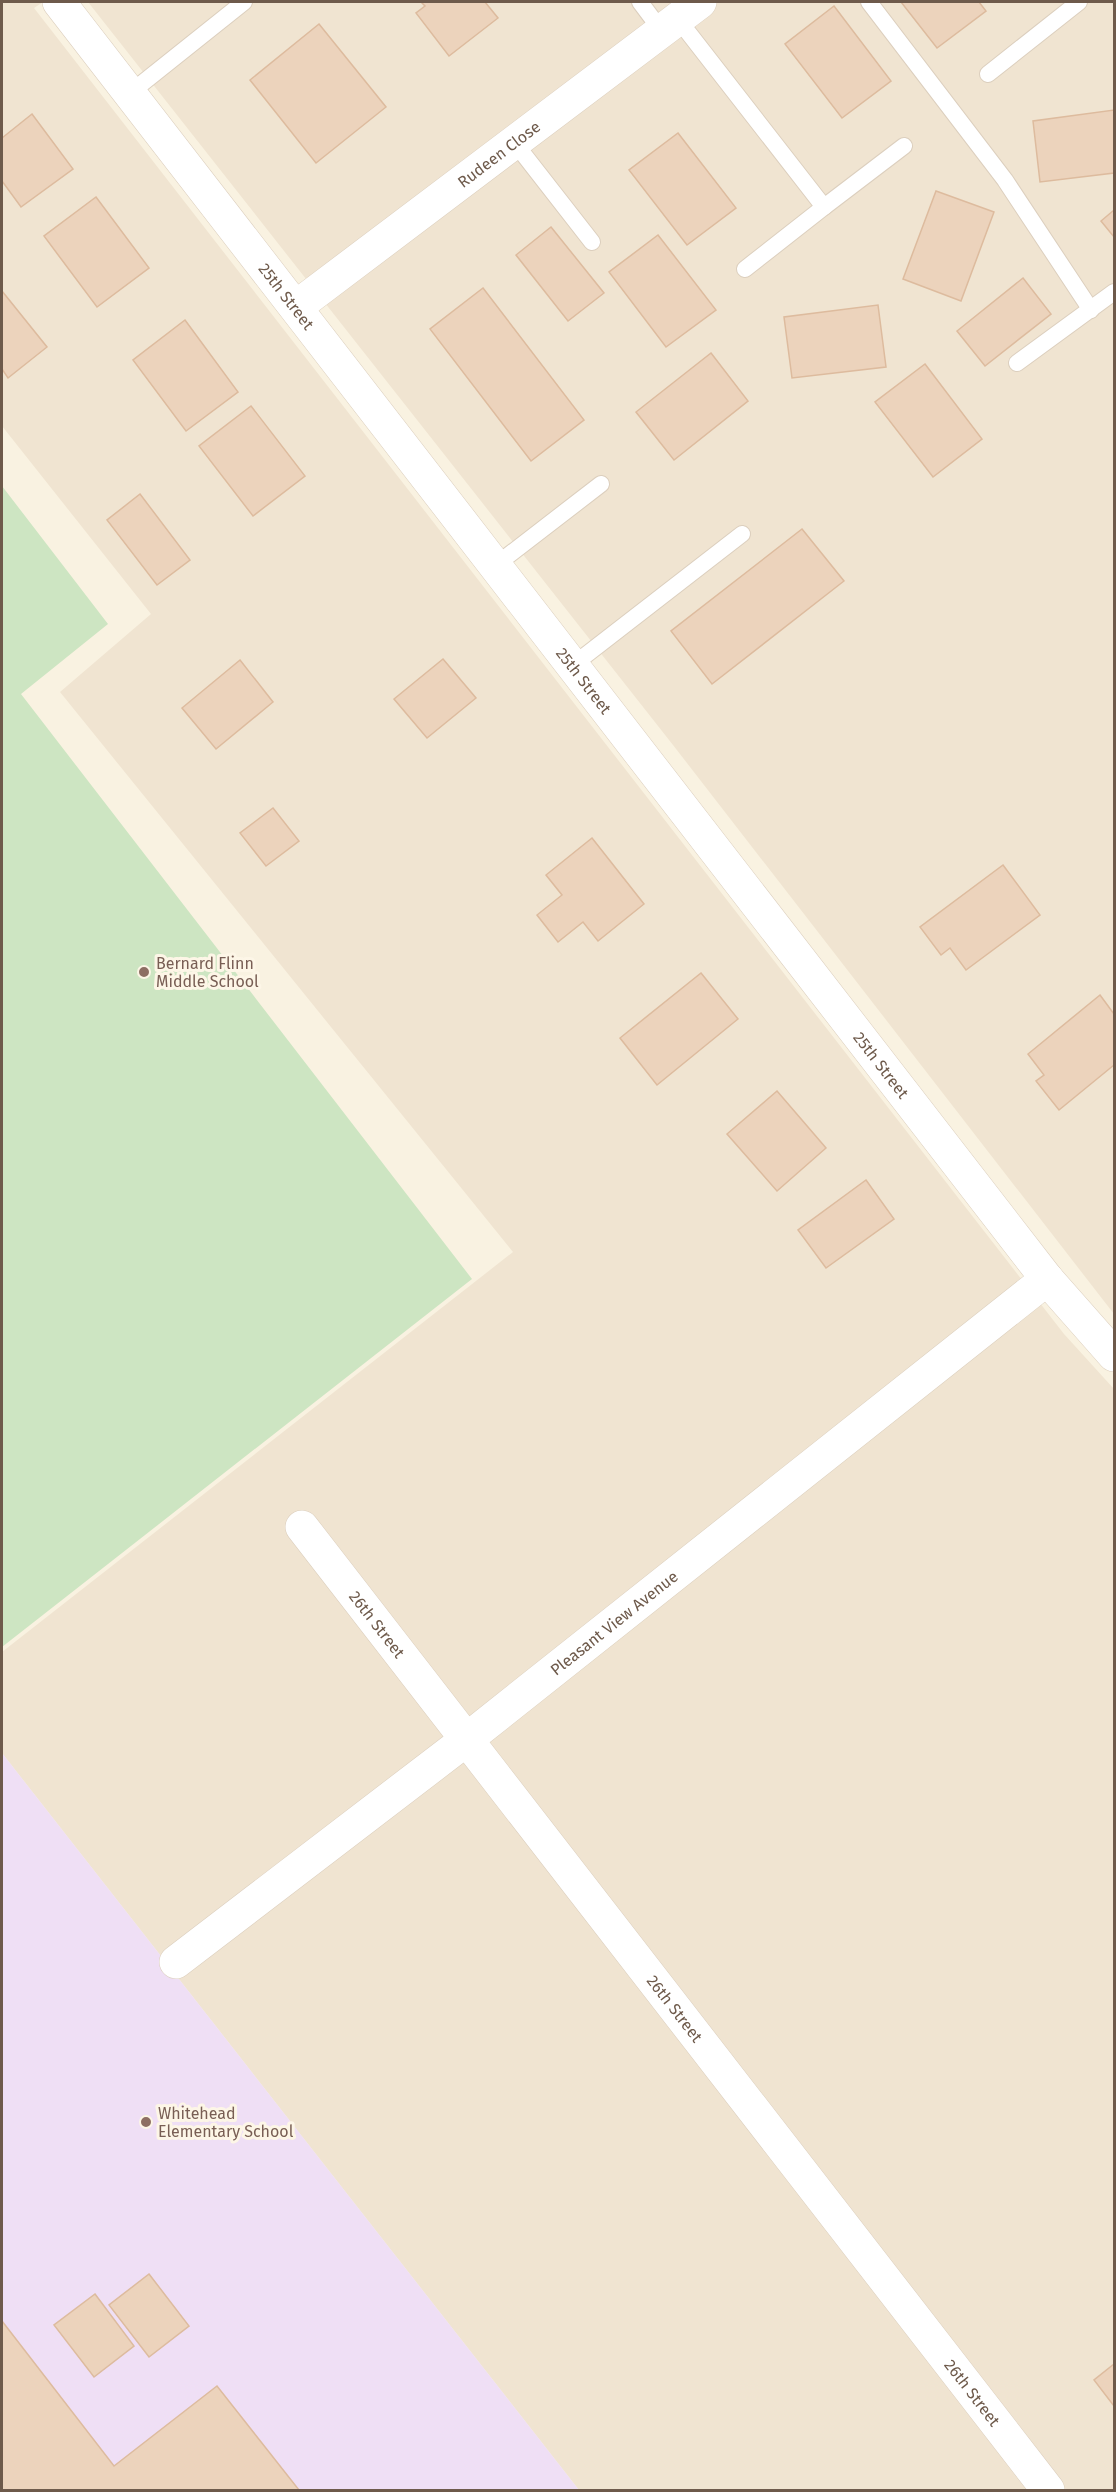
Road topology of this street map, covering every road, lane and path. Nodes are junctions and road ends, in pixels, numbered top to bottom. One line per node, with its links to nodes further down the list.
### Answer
1 (59, 2): 8 (street, 25th Street)
2 (244, 2): 8 (lane)
3 (640, 2): 6 (lane)
4 (869, 2): 16 (lane)
5 (1077, 2): 7 (lane)
6 (679, 17): 9 (street, Rudeen Close); 11 (lane)
7 (988, 74)
8 (130, 93): 15 (street, 25th Street)
9 (514, 142): 12 (lane); 15 (street, Rudeen Close)
10 (904, 146): 11 (lane)
11 (824, 207): 13 (lane)
12 (592, 242)
13 (745, 269)
14 (1114, 292): 16 (lane)
15 (296, 307): 20 (street, 25th Street)
16 (1091, 310): 17 (lane)
17 (1017, 363)
18 (600, 484): 20 (lane)
19 (742, 534): 21 (lane)
20 (496, 565): 21 (street, 25th Street)
21 (573, 665): 22 (street, 25th Street)
22 (1047, 1279): 23 (street, 25th Street); 25 (street, Pleasant View Avenue)
23 (1114, 1355)
24 (302, 1527): 25 (street, 26th Street)
25 (466, 1740): 26 (street, Pleasant View Avenue); 27 (street, 26th Street)
26 (176, 1962)
27 (1048, 2490)

